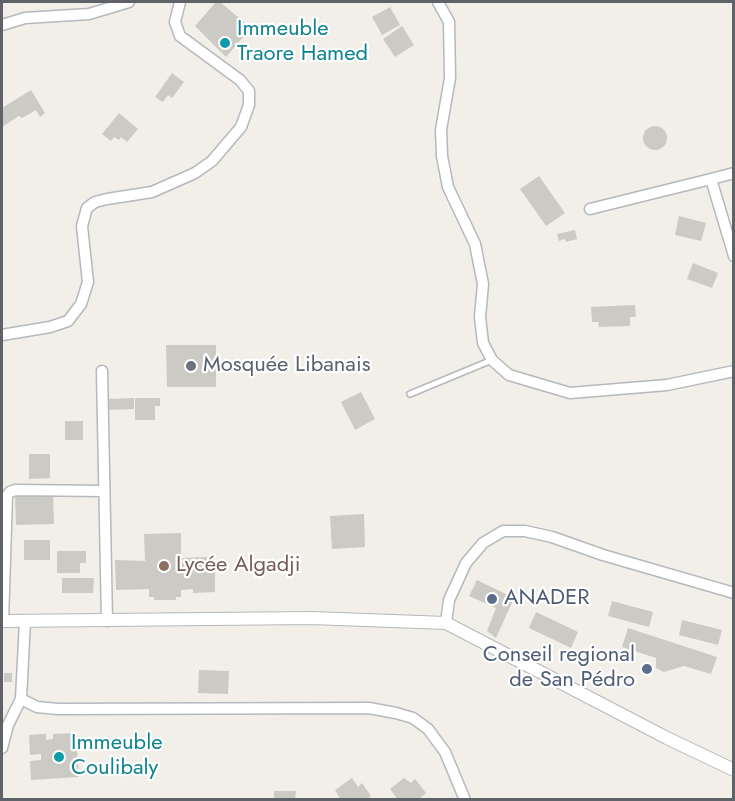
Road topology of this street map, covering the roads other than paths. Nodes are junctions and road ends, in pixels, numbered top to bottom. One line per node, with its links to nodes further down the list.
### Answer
1 (129, 2): 4 (street)
2 (180, 2): 9 (street)
3 (438, 2): 10 (street)
4 (2, 25)
5 (734, 173): 6 (street)
6 (711, 179): 7 (street); 8 (street)
7 (590, 209)
8 (734, 256)
9 (2, 335)
10 (492, 360): 12 (street); 13 (lane)
11 (102, 371): 14 (street)
12 (734, 371)
13 (410, 394)
14 (104, 491): 16 (street); 18 (street)
15 (734, 593): 19 (street)
16 (2, 621): 17 (street)
17 (26, 621): 18 (street); 20 (street)
18 (107, 621): 19 (street)
19 (446, 623): 22 (street)
20 (21, 699): 21 (street); 23 (street)
21 (2, 748)
22 (734, 770)
23 (465, 800)

